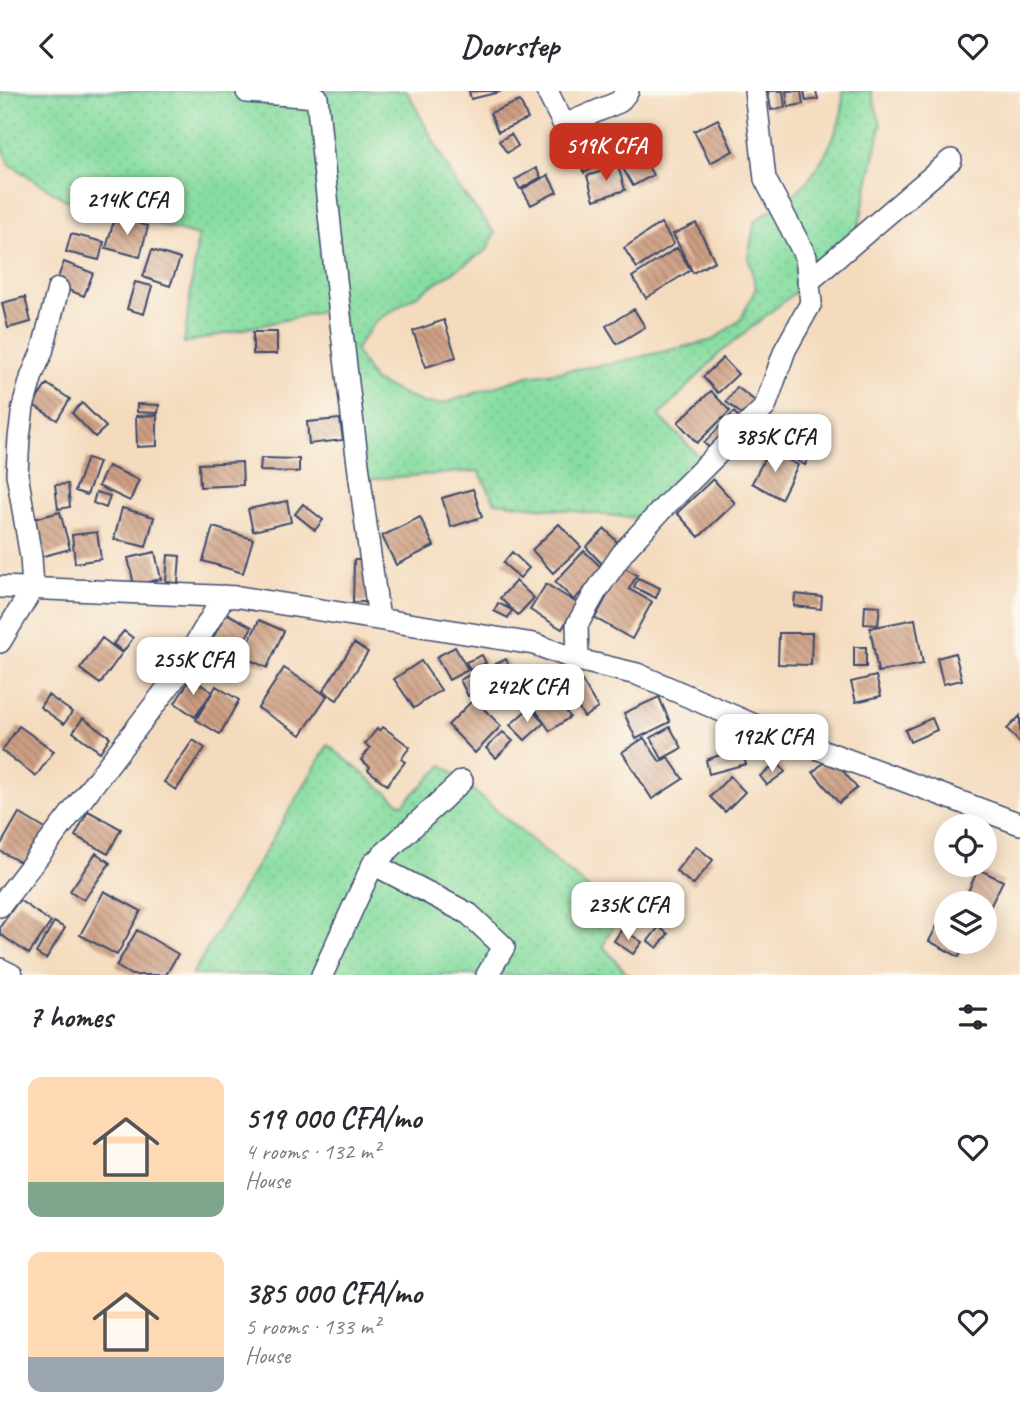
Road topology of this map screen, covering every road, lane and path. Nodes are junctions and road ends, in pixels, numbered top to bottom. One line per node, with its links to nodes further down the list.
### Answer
1 (547, 91): 2 (street)
2 (628, 91)
3 (755, 91): 6 (street)
4 (247, 92): 11 (street)
5 (951, 160): 6 (street)
6 (808, 282): 13 (street)
7 (58, 289): 9 (street)
8 (0, 587): 9 (street)
9 (33, 588): 10 (street); 12 (street)
10 (224, 596): 11 (street); 17 (street)
11 (379, 619): 13 (street)
12 (0, 642)
13 (578, 660): 15 (street)
14 (463, 781): 16 (street)
15 (1020, 824)
16 (373, 864): 20 (street); 21 (street)
17 (0, 906)
18 (0, 969): 19 (street)
19 (12, 975)
20 (321, 975)
21 (487, 975)

